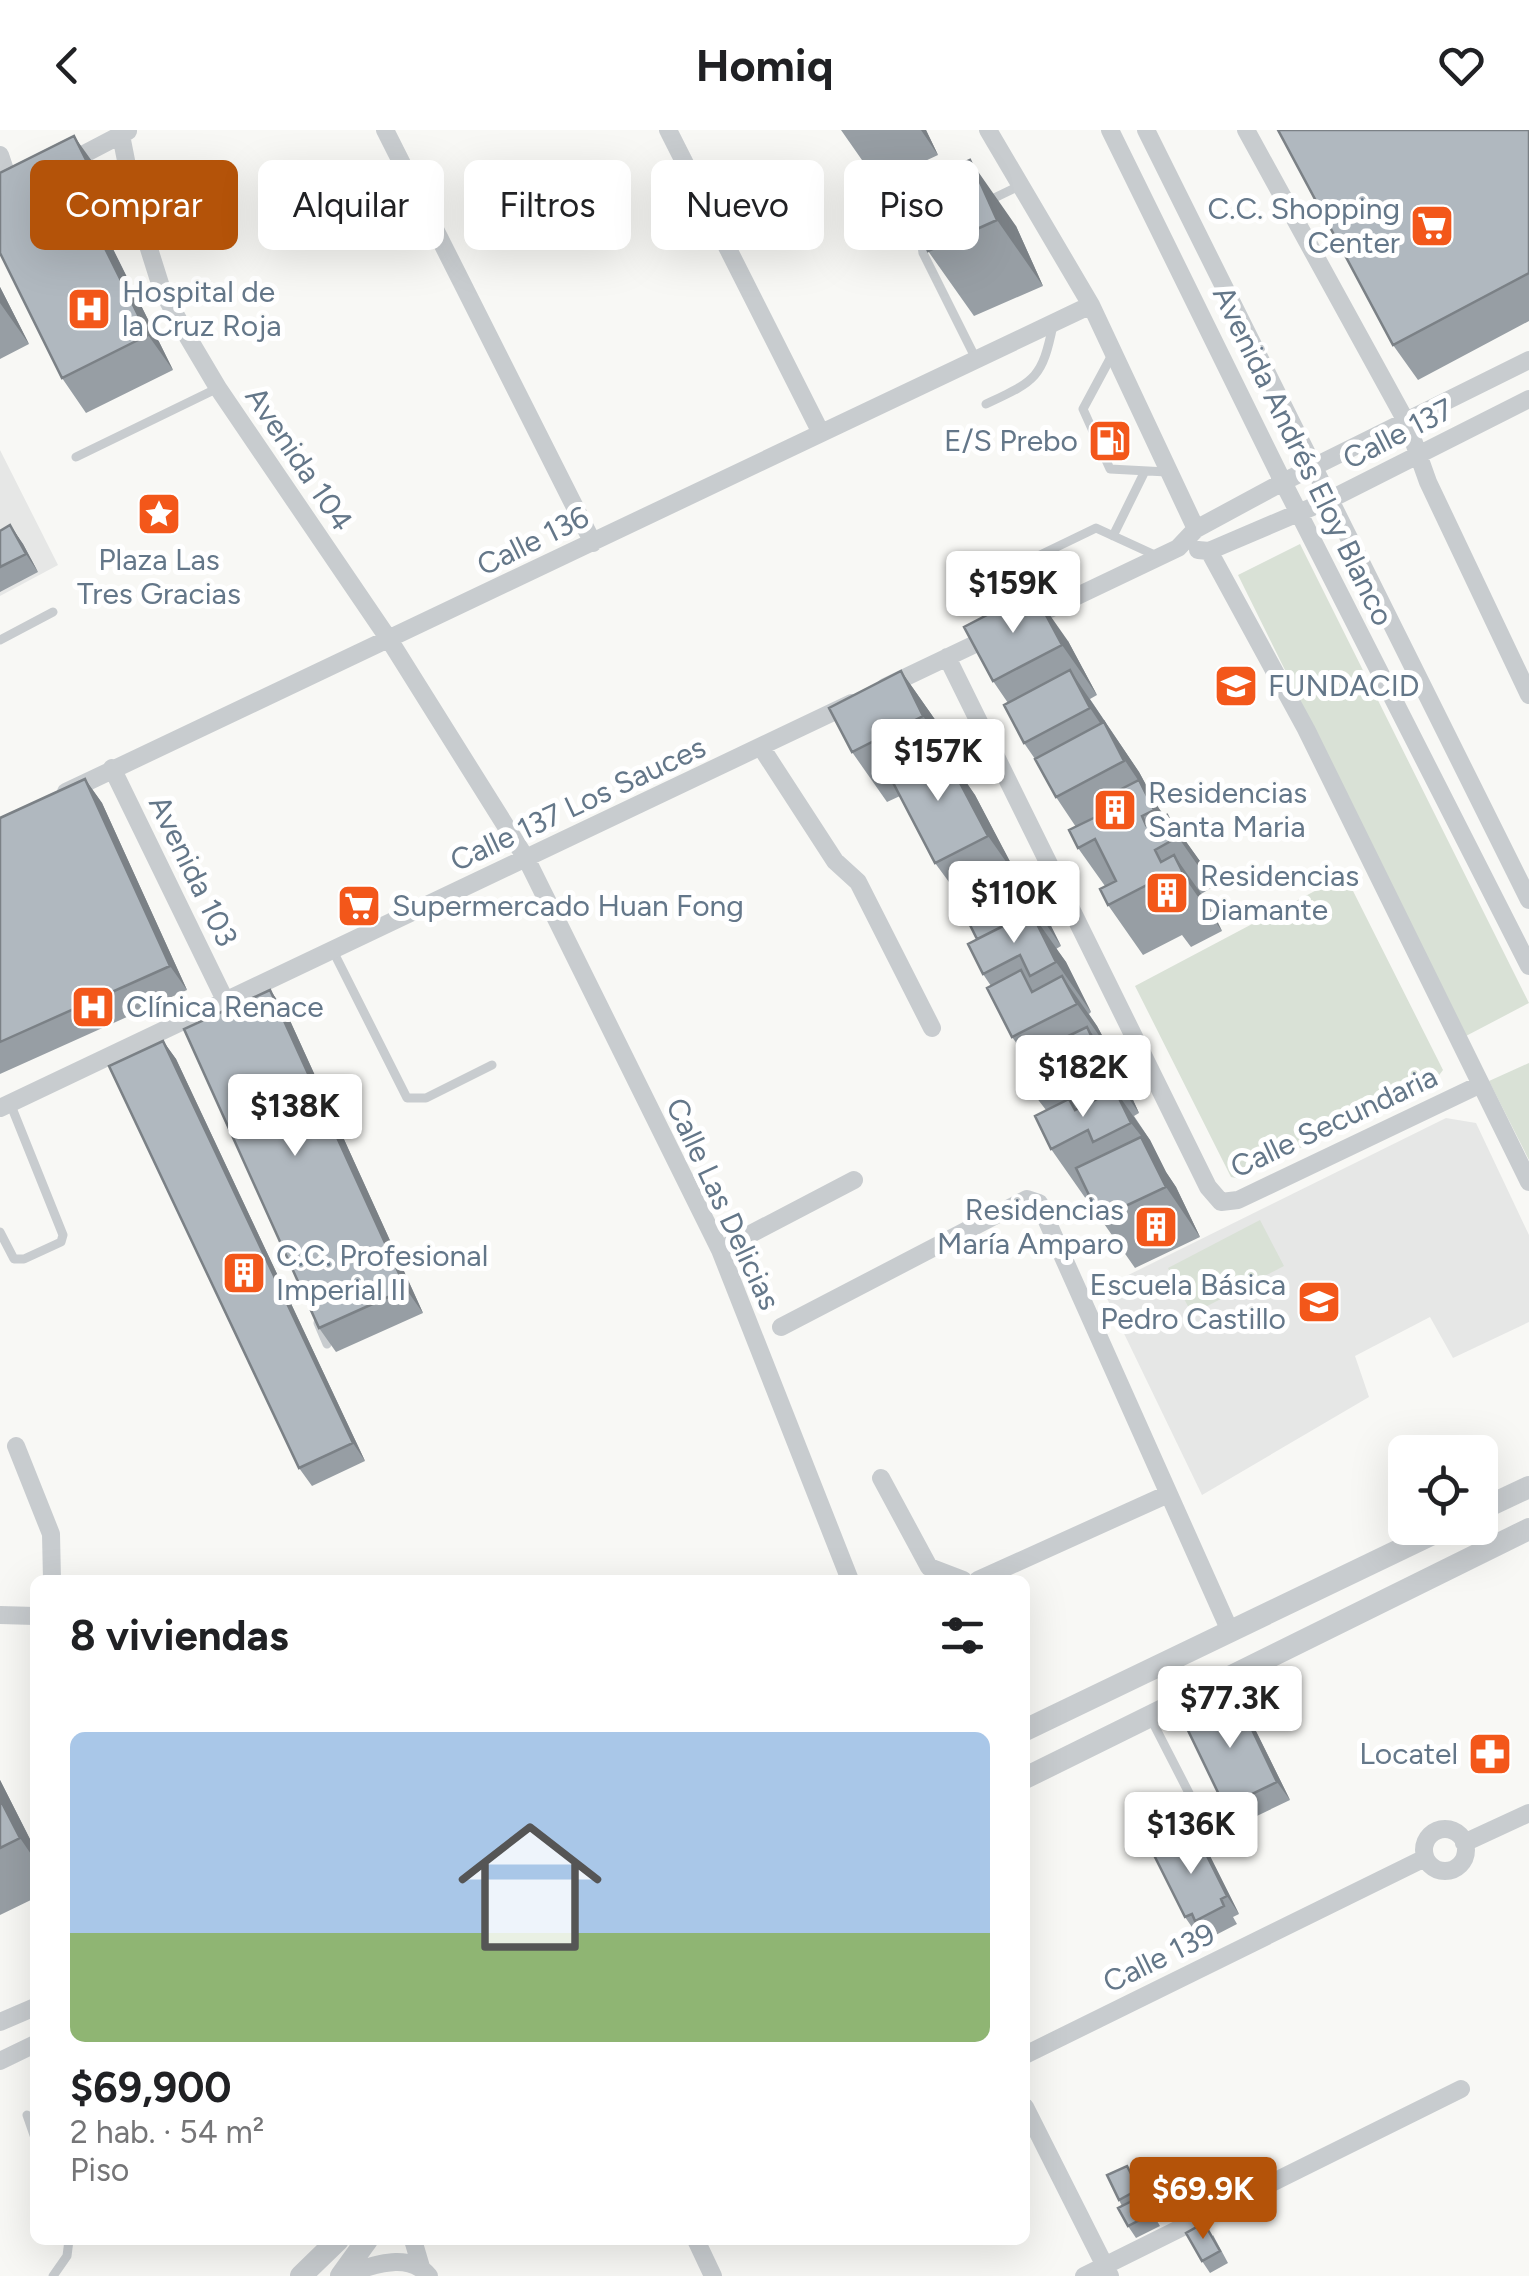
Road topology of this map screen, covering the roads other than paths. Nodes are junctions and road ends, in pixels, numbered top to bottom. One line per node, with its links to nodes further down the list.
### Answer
1 (384, 130): 33 (street)
2 (668, 130): 22 (street)
3 (988, 130): 9 (street)
4 (1110, 130): 28 (street, Avenida Andrés Eloy Blanco)
5 (1146, 130): 25 (street, Avenida Andrés Eloy Blanco)
6 (1246, 130): 21 (street)
7 (124, 132): 10 (street); 18 (street, Avenida 104)
8 (0, 155): 10 (street)
9 (1022, 184): 11 (lane); 13 (street)
10 (21, 187)
11 (979, 206)
12 (923, 250): 16 (lane)
13 (1091, 306): 14 (street, Calle 136); 15 (street)
14 (1054, 322): 16 (street, Calle 136); 20 (lane)
15 (1113, 353): 26 (lane); 27 (street)
16 (976, 359): 22 (street, Calle 136)
17 (1529, 360): 21 (street)
18 (218, 388): 24 (lane); 40 (street, Avenida 104)
19 (1529, 399): 23 (street, Calle 137)
20 (986, 404)
21 (1408, 423): 23 (street); 25 (street)
22 (820, 431): 33 (street, Calle 136)
23 (1418, 454): 29 (street, Calle 137); 42 (street)
24 (76, 457)
25 (1315, 465): 28 (street); 29 (street, Avenida Andrés Eloy Blanco)
26 (1144, 471): 27 (lane); 32 (lane)
27 (1169, 472): 31 (street)
28 (1282, 482): 30 (street, Avenida Andrés Eloy Blanco); 31 (street)
29 (1331, 500): 30 (street, Calle 137); 47 (street, Avenida Andrés Eloy Blanco)
30 (1299, 513): 35 (street, Calle 137); 49 (street, Avenida Andrés Eloy Blanco)
31 (1196, 529): 34 (street)
32 (1113, 536): 36 (lane); 38 (lane)
33 (592, 543): 40 (street, Calle 136)
34 (1178, 548): 35 (street, Calle 137); 36 (street, Calle 137 Los Sauces)
35 (1209, 551): 55 (street)
36 (1160, 557): 38 (street, Calle 137 Los Sauces)
37 (53, 612): 39 (lane)
38 (1034, 617): 41 (street, Calle 137 Los Sauces)
39 (0, 640)
40 (390, 641): 44 (street, Calle 136); 46 (street, Avenida 104)
41 (947, 657): 43 (street, Calle 137 Los Sauces); 55 (street, Calle Secundaria)
42 (1529, 695)
43 (760, 747): 46 (street, Calle 137 Los Sauces); 52 (street)
44 (112, 768): 45 (street, Calle 136); 50 (street, Avenida 103)
45 (48, 801)
46 (527, 860): 48 (street, Calle 137 Los Sauces); 60 (street, Calle Las Delicias)
47 (1529, 900)
48 (332, 949): 50 (street, Calle 137 Los Sauces); 54 (lane)
49 (1529, 966)
50 (224, 998): 51 (street, Calle 137 Los Sauces)
51 (181, 1019): 53 (lane); 56 (street, Calle 137 Los Sauces)
52 (932, 1028)
53 (189, 1037)
54 (492, 1066)
55 (1479, 1085): 58 (street)
56 (5, 1106): 59 (lane)
57 (854, 1180): 60 (street)
58 (1529, 1182)
59 (0, 1232)
60 (720, 1250): 72 (street, Calle Las Delicias)
61 (311, 1308): 63 (lane)
62 (781, 1327): 67 (street)
63 (327, 1344)
64 (16, 1446): 71 (street)
65 (881, 1478): 73 (street)
66 (1529, 1486): 68 (street)
67 (1166, 1495): 74 (street); 77 (street)
68 (1498, 1501)
69 (1529, 1529): 78 (street)
70 (1409, 1545): 77 (street)
71 (52, 1575)
72 (848, 1575)
73 (949, 1575)
74 (989, 1575)
75 (0, 1616): 76 (street)
76 (30, 1616)
77 (1230, 1632): 79 (street)
78 (1149, 1717): 80 (street); 82 (lane)
79 (1030, 1728)
80 (1030, 1776)
81 (1529, 1813): 83 (street)
82 (1210, 1834)
83 (1464, 1843): 84 (street); 84 (street)
84 (1425, 1858): 88 (street, Calle 139)
85 (30, 2009): 86 (street)
86 (0, 2022)
87 (30, 2046): 89 (street)
88 (1030, 2053)
89 (0, 2061)
90 (1461, 2089): 99 (street)
91 (27, 2115): 93 (lane)
92 (1030, 2117): 99 (street)
93 (30, 2124)
94 (69, 2245): 103 (lane)
95 (333, 2245): 101 (street)
96 (364, 2245): 102 (street)
97 (414, 2245): 100 (street)
98 (698, 2245): 104 (street)
99 (1108, 2271): 105 (street)
100 (425, 2272): 102 (street)
101 (304, 2274)
102 (342, 2275)
103 (53, 2276)
104 (714, 2276)
105 (1084, 2276)

